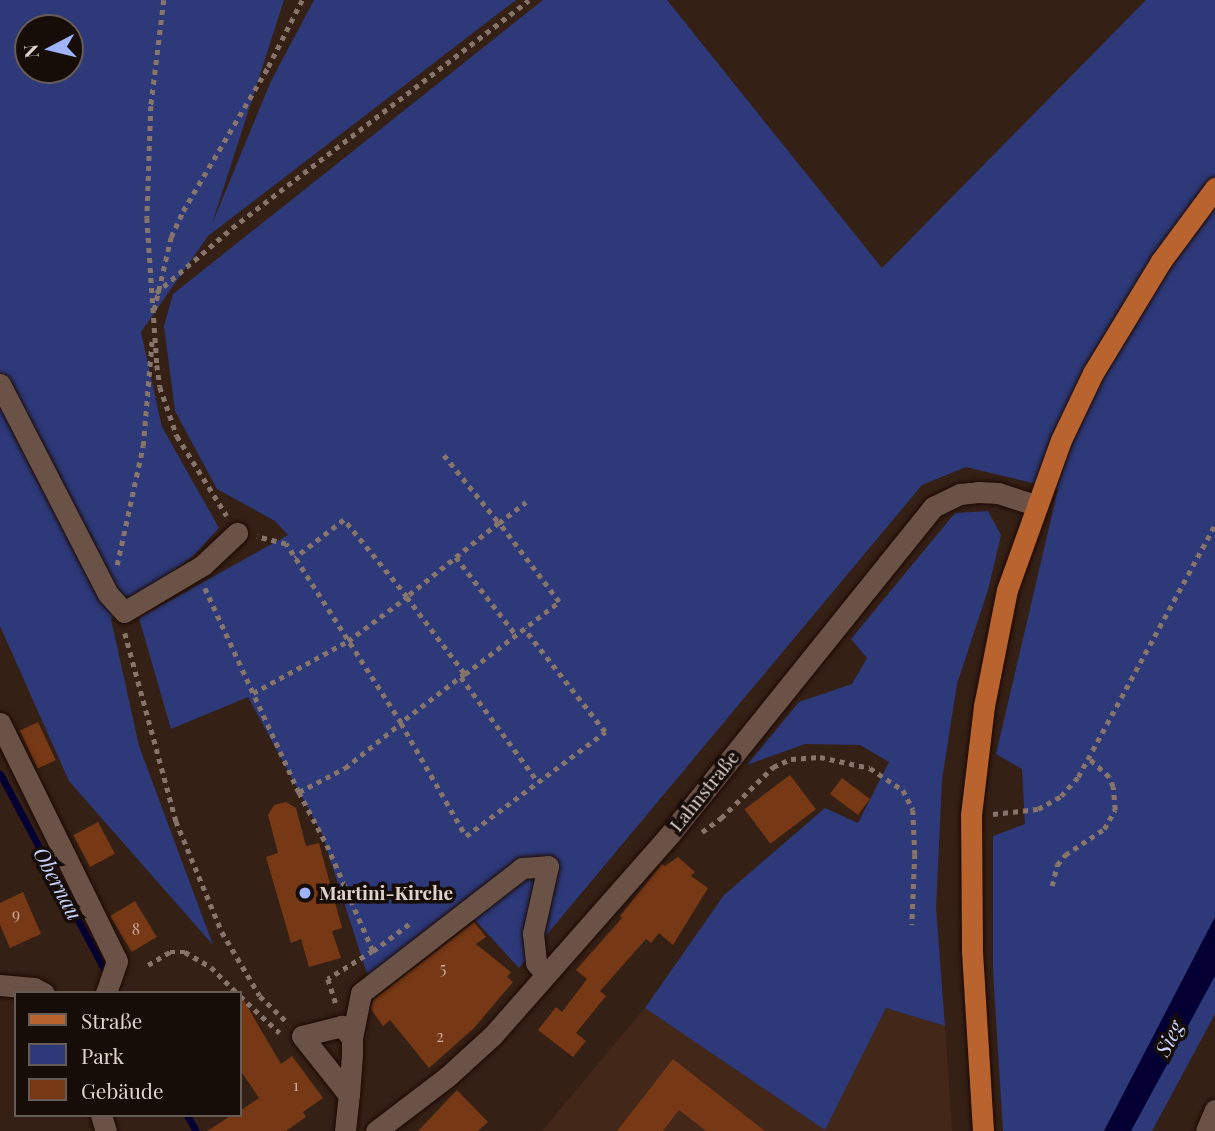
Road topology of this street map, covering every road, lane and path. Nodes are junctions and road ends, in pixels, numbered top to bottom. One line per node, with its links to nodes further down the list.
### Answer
1 (164, 0): 6 (path)
2 (302, 0): 5 (path)
3 (529, 0): 5 (path)
4 (1215, 188): 10 (main road)
5 (156, 293): 6 (path)
6 (153, 323): 13 (path); 17 (path)
7 (0, 384): 17 (street)
8 (444, 455): 11 (path)
9 (526, 502): 11 (path)
10 (1036, 505): 30 (main road); 31 (street, Lahnstraße)
11 (499, 523): 14 (path); 20 (path)
12 (1215, 525): 27 (path)
13 (237, 533): 15 (path); 16 (street)
14 (456, 557): 18 (path); 21 (path)
15 (295, 558): 18 (path); 22 (path)
16 (195, 570): 19 (street); 24 (path)
17 (108, 594): 19 (street)
18 (407, 597): 22 (path); 23 (path)
19 (124, 612): 42 (path)
20 (524, 629): 21 (path); 28 (path)
21 (516, 635): 23 (path)
22 (348, 641): 24 (path); 26 (path)
23 (463, 676): 26 (path); 28 (path)
24 (253, 693): 29 (path)
25 (0, 723): 39 (street)
26 (401, 723): 28 (path); 29 (path)
27 (1089, 759): 30 (path); 32 (path)
28 (538, 782)
29 (299, 792): 37 (path)
30 (971, 815): 48 (main road)
31 (671, 832): 33 (path); 35 (street, Lahnstraße)
32 (1052, 886)
33 (912, 925)
34 (148, 965): 40 (path)
35 (546, 975): 43 (street); 47 (street, Lahnstraße)
36 (0, 985): 38 (street)
37 (330, 987)
38 (40, 991)
39 (107, 991)
40 (235, 991)
41 (242, 998): 42 (path)
42 (302, 1036): 43 (street); 44 (street)
43 (352, 1038): 44 (street)
44 (349, 1095): 46 (street)
45 (1215, 1110): 49 (street)
46 (345, 1131)
47 (376, 1131)
48 (983, 1131)
49 (1206, 1131)

